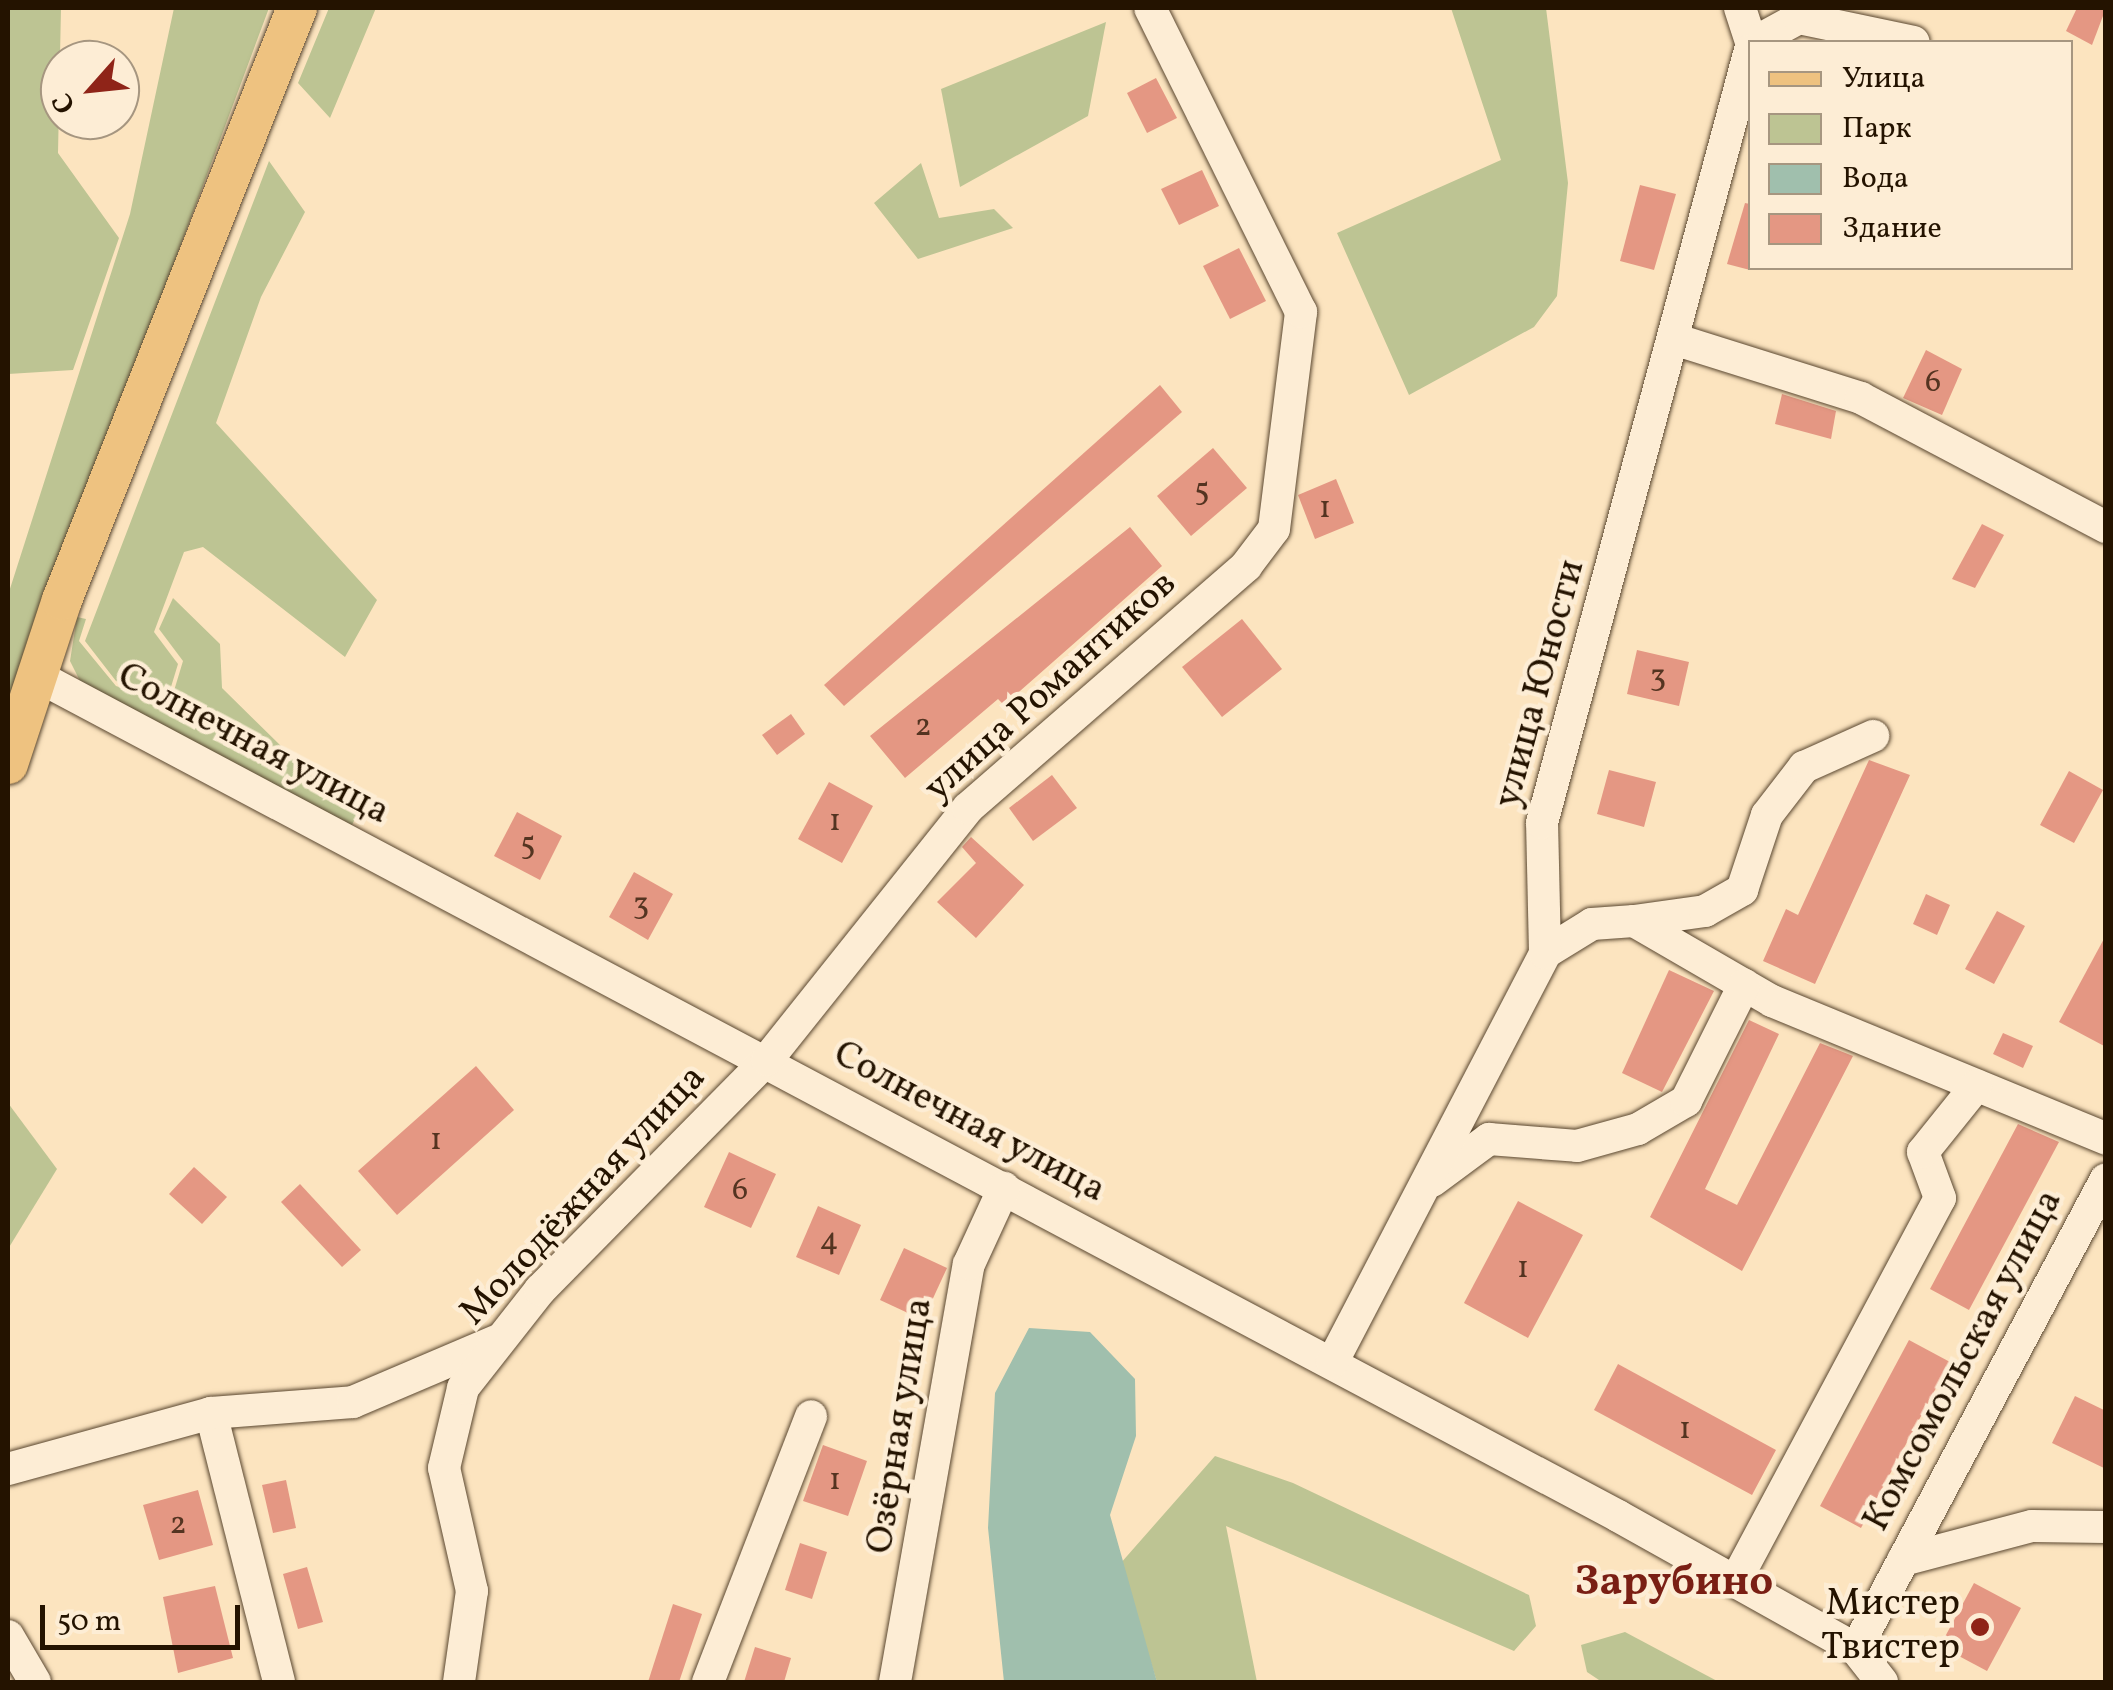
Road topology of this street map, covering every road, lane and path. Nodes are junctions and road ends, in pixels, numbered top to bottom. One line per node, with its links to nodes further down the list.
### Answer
1 (297, 8): 10 (main road)
2 (1150, 8): 16 (street, улица Романтиков)
3 (1740, 8): 4 (street)
4 (1750, 40)
5 (1761, 40): 6 (street)
6 (1904, 40)
7 (1748, 61): 8 (street, улица Юности)
8 (1677, 340): 9 (street); 14 (street, улица Юности)
9 (2106, 528)
10 (39, 677): 12 (main road); 16 (street, Солнечная улица)
11 (1873, 736): 13 (street)
12 (8, 764)
13 (1634, 921): 14 (street); 15 (street)
14 (1546, 953): 20 (street, улица Юности)
15 (1744, 984): 17 (street); 20 (street)
16 (766, 1060): 21 (street, Солнечная улица); 22 (street, Молодёжная улица)
17 (1976, 1086): 18 (street); 29 (street)
18 (2106, 1139)
19 (2106, 1179): 28 (street, Комсомольская улица)
20 (1424, 1186): 23 (street, улица Юности)
21 (1004, 1188): 23 (street, Солнечная улица); 36 (street, Озёрная улица)
22 (502, 1338): 24 (street); 34 (street, Молодёжная улица)
23 (1332, 1364): 29 (street, Солнечная улица)
24 (212, 1413): 26 (street); 33 (street)
25 (811, 1416): 35 (street)
26 (8, 1469)
27 (2106, 1527): 28 (street)
28 (1904, 1560): 31 (street, Комсомольская улица)
29 (1736, 1582): 31 (street, Солнечная улица)
30 (8, 1636): 32 (street)
31 (1856, 1649): 37 (street)
32 (35, 1682)
33 (278, 1682)
34 (459, 1682)
35 (708, 1682)
36 (895, 1682)
37 (1882, 1682)

